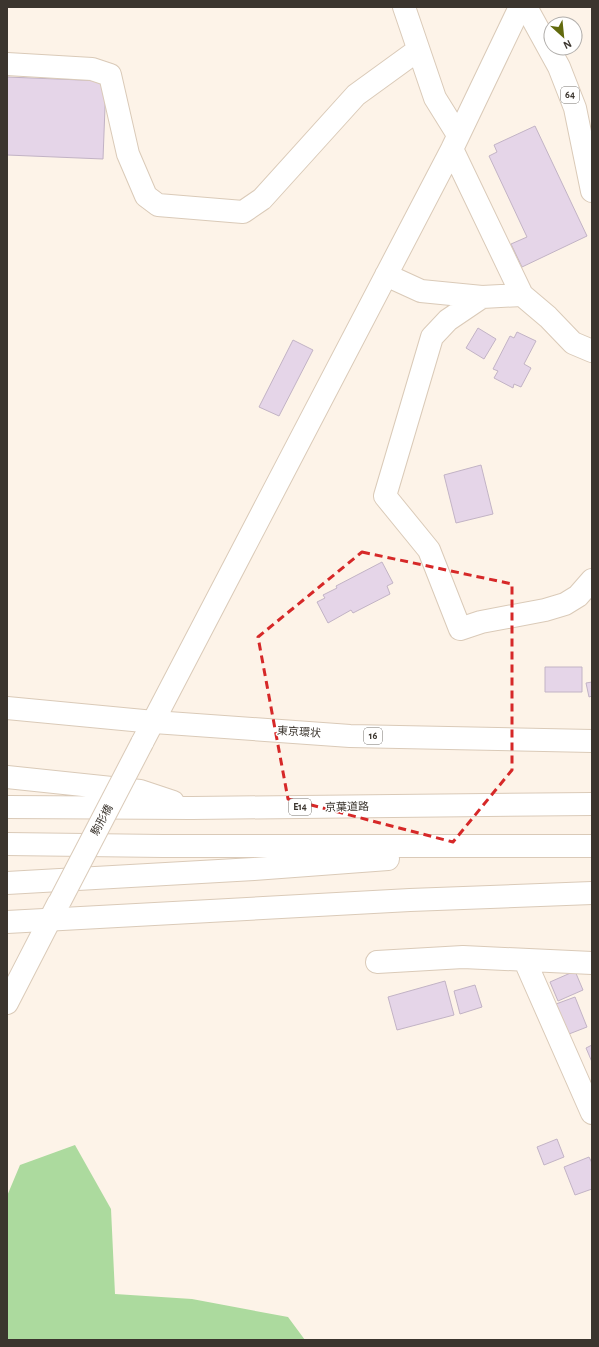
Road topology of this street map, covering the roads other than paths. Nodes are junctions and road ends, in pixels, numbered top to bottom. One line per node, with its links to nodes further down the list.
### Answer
1 (404, 7): 4 (main road)
2 (520, 7): 6 (main road, 駒形橋)
3 (526, 7): 7 (main road, 64)
4 (418, 50): 5 (main road); 6 (main road)
5 (7, 64)
6 (455, 142): 8 (main road, 駒形橋); 9 (main road)
7 (592, 190)
8 (386, 275): 10 (main road); 14 (main road, 駒形橋)
9 (522, 295): 10 (main road); 11 (main road)
10 (482, 297): 12 (main road)
11 (592, 351)
12 (592, 580)
13 (7, 708): 14 (main road, 東京環状 / 16)
14 (154, 722): 15 (main road, 東京環状 / 16); 24 (main road, 駒形橋, bridge)
15 (592, 741)
16 (7, 777): 19 (main road)
17 (592, 804): 19 (main road, 京葉道路 / E14)
18 (7, 806): 19 (main road, 京葉道路 / E14)
19 (192, 808)
20 (7, 844): 21 (main road)
21 (582, 846): 22 (main road)
22 (7, 883)
23 (592, 893): 24 (main road)
24 (55, 910): 25 (main road); 29 (main road, 駒形橋)
25 (7, 922)
26 (525, 961): 27 (main road); 28 (main road); 30 (main road)
27 (377, 962)
28 (592, 964)
29 (7, 1003)
30 (592, 1113)

